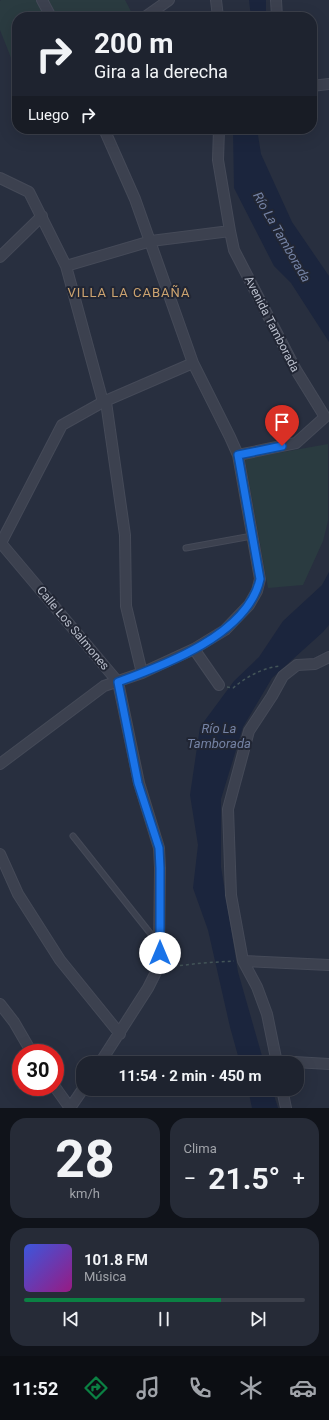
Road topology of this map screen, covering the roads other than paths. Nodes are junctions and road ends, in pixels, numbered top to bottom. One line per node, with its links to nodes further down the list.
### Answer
1 (42, 0): 5 (street)
2 (169, 0): 6 (street)
3 (216, 0): 7 (street)
4 (276, 0): 8 (street)
5 (48, 12)
6 (152, 12)
7 (217, 12)
8 (277, 12)
9 (329, 84): 10 (street)
10 (317, 85)
11 (106, 134): 16 (street)
12 (219, 134): 15 (street, Avenida Tamborada)
13 (0, 178): 14 (street)
14 (42, 216): 17 (street); 18 (street)
15 (230, 231): 16 (street); 21 (street, Avenida Tamborada)
16 (151, 241): 18 (street); 19 (street)
17 (0, 257)
18 (66, 266): 20 (street)
19 (193, 363): 20 (street); 21 (street)
20 (105, 402): 23 (street); 27 (street)
21 (238, 455): 22 (street)
22 (252, 536): 24 (lane); 25 (street)
23 (0, 542): 28 (street, Calle Los Salmones)
24 (186, 548)
25 (194, 649): 27 (street); 29 (street)
26 (329, 656): 34 (street)
27 (142, 673): 28 (street)
28 (118, 682): 30 (street); 33 (street, Calle Los Salmones)
29 (219, 685)
30 (0, 764)
31 (73, 836): 33 (lane)
32 (0, 854): 37 (street)
33 (160, 945): 37 (street, Calle Los Salmones)
34 (244, 961): 35 (street); 40 (street)
35 (329, 966)
36 (0, 1004): 38 (street)
37 (120, 1034): 39 (street, Calle Los Salmones)
38 (27, 1044)
39 (105, 1056)
40 (276, 1056)
41 (304, 1063): 42 (street)
42 (329, 1064)
43 (61, 1096): 46 (street)
44 (78, 1096): 46 (street)
45 (283, 1096): 47 (street)
46 (70, 1108)
47 (286, 1108)

